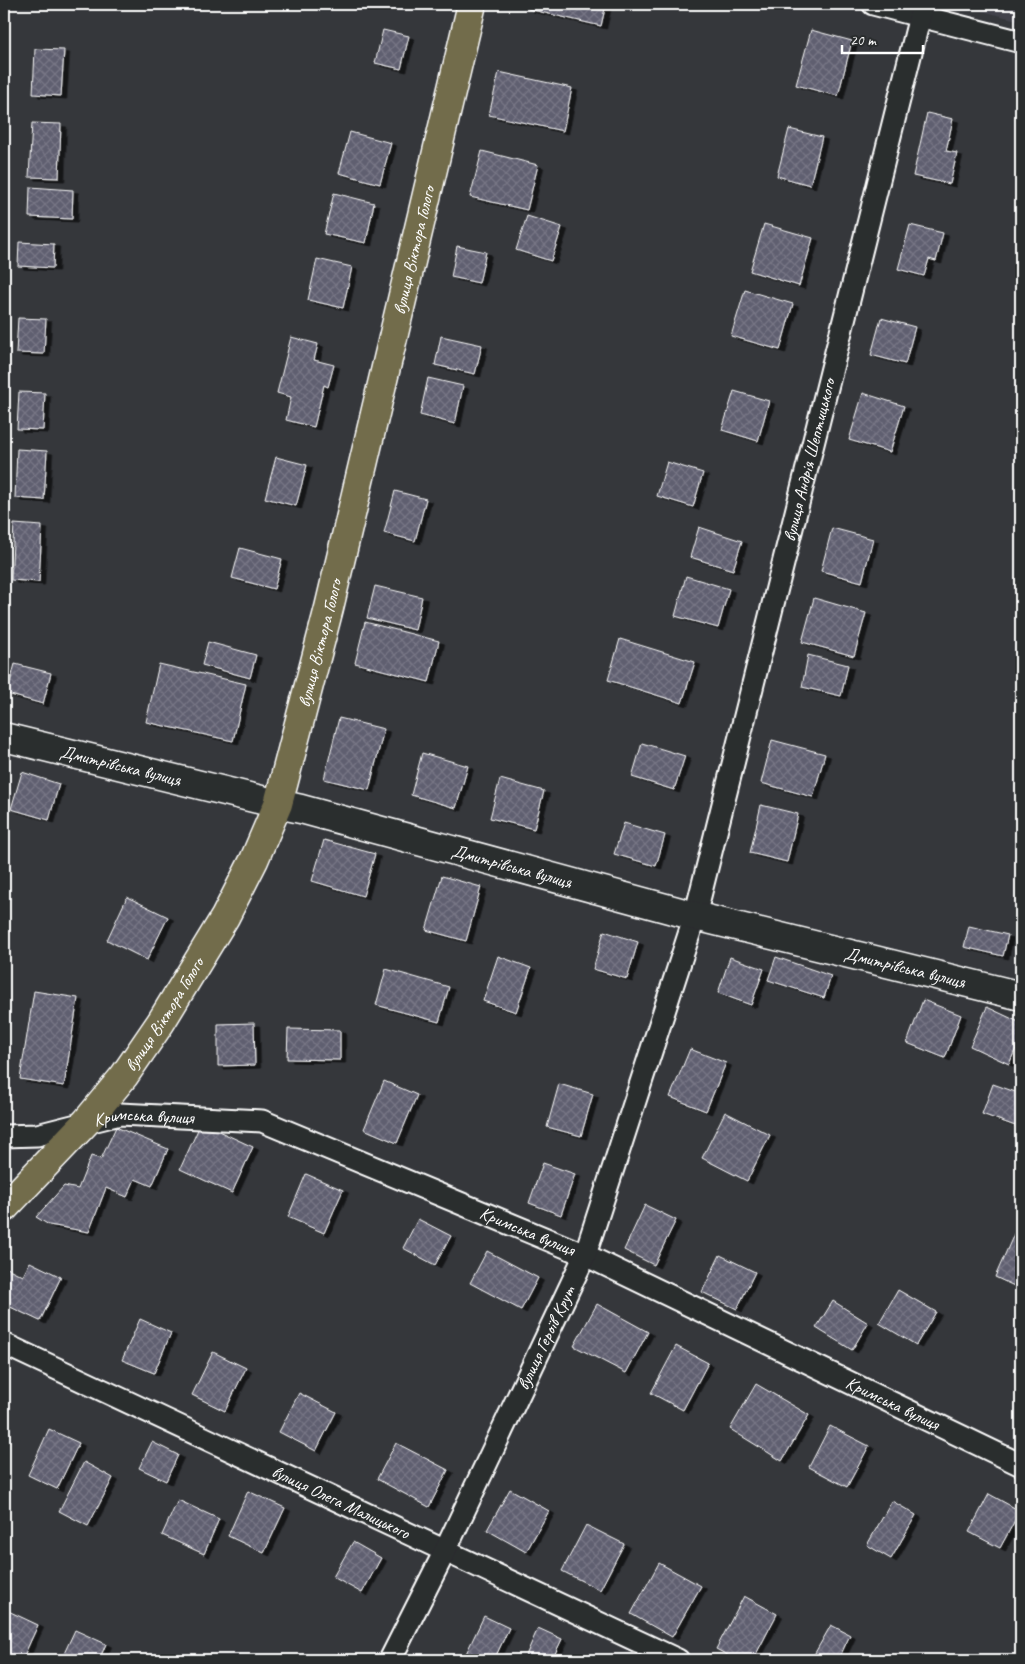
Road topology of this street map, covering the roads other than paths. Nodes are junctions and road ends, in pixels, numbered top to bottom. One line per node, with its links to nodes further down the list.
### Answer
1 (472, 4): 6 (main road, вулиця Віктора Голого)
2 (873, 4): 3 (street)
3 (926, 7): 4 (street); 7 (street, вулиця Андрія Шептицького)
4 (1021, 42)
5 (4, 737): 6 (street, Дмитрівська вулиця)
6 (278, 804): 7 (street, Дмитрівська вулиця); 9 (main road, вулиця Віктора Голого)
7 (695, 916): 8 (street, Дмитрівська вулиця); 12 (street, вулиця Героїв Крут)
8 (1021, 996)
9 (86, 1122): 10 (street, Кримська вулиця); 11 (main road, вулиця Віктора Голого); 12 (street, Кримська вулиця)
10 (4, 1136)
11 (4, 1208)
12 (585, 1255): 14 (street, Кримська вулиця); 15 (street, вулиця Героїв Крут)
13 (4, 1344): 15 (street, вулиця Олега Малицького)
14 (1021, 1466)
15 (446, 1551): 16 (street, вулиця Героїв Крут); 17 (street, вулиця Олега Малицького)
16 (390, 1660)
17 (678, 1660)

